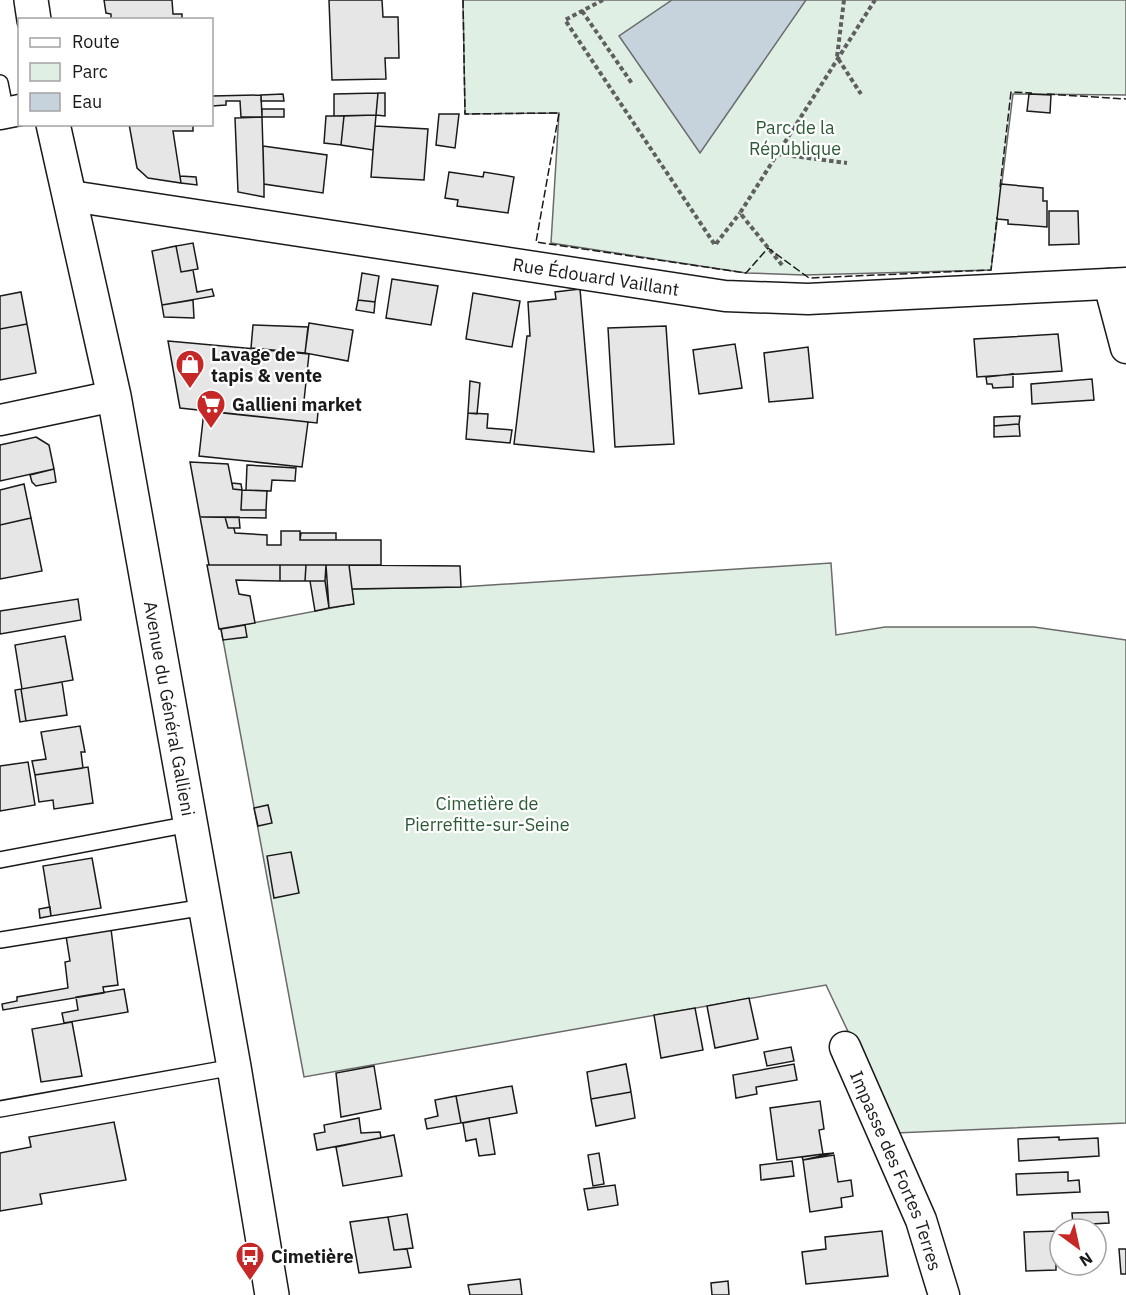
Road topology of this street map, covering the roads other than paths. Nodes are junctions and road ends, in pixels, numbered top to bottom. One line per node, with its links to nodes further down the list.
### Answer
1 (31, 0): 2 (street)
2 (34, 18)
3 (0, 82): 4 (lane)
4 (8, 112)
5 (54, 126): 6 (street, Avenue du Général Gallieni)
6 (71, 196): 7 (street, Rue Édouard Vaillant); 9 (street, Avenue du Général Gallieni)
7 (1118, 284): 8 (street)
8 (1126, 348)
9 (114, 396): 10 (street); 11 (street, Avenue du Général Gallieni)
10 (0, 420)
11 (190, 824): 12 (lane); 13 (street, Avenue du Général Gallieni)
12 (0, 860)
13 (205, 907): 14 (lane); 16 (street, Avenue du Général Gallieni)
14 (0, 940)
15 (845, 1047): 19 (street, Impasse des Fortes Terres)
16 (234, 1067): 17 (lane); 18 (street, Avenue du Général Gallieni)
17 (0, 1109)
18 (272, 1295)
19 (944, 1295)

